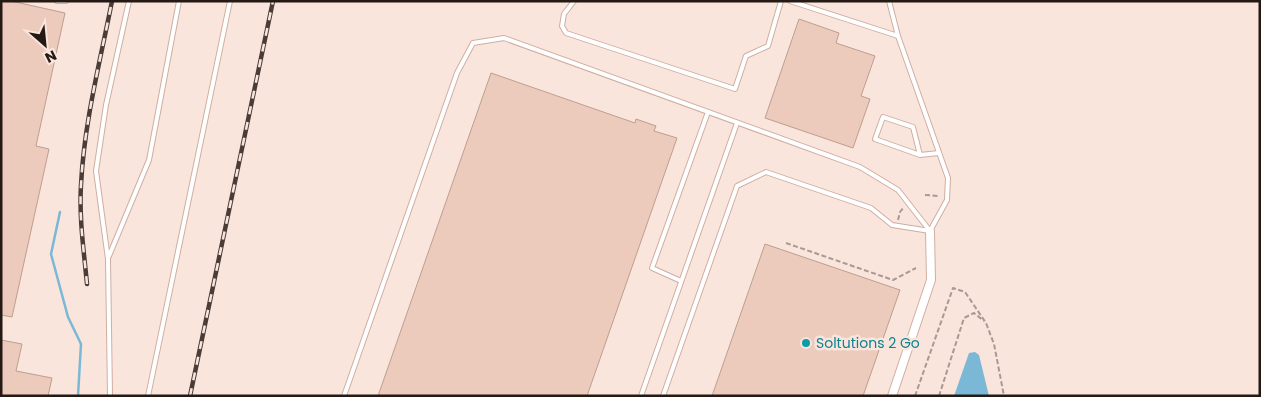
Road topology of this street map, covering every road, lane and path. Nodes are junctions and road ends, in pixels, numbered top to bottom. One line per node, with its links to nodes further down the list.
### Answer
1 (58, 1): 2 (lane)
2 (66, 1)
3 (129, 1): 21 (lane)
4 (179, 1): 21 (lane)
5 (230, 1): 26 (lane)
6 (574, 1): 7 (lane)
7 (781, 1)
8 (790, 1): 10 (lane)
9 (889, 1): 10 (lane)
10 (898, 36): 13 (lane)
11 (708, 112): 12 (lane); 23 (lane); 27 (lane)
12 (737, 123): 19 (lane); 23 (lane)
13 (939, 153): 14 (lane); 19 (lane)
14 (920, 155): 14 (lane)
15 (925, 195): 16 (path)
16 (939, 196)
17 (905, 206): 18 (path)
18 (898, 220)
19 (930, 231): 29 (lane); 30 (street)
20 (786, 243): 22 (path)
21 (108, 259): 25 (lane)
22 (916, 268)
23 (681, 281): 28 (lane)
24 (986, 323): 31 (path); 32 (path); 33 (path)
25 (110, 396)
26 (148, 396)
27 (344, 396)
28 (641, 396)
29 (664, 396)
30 (892, 396)
31 (915, 396)
32 (939, 396)
33 (1004, 396)

